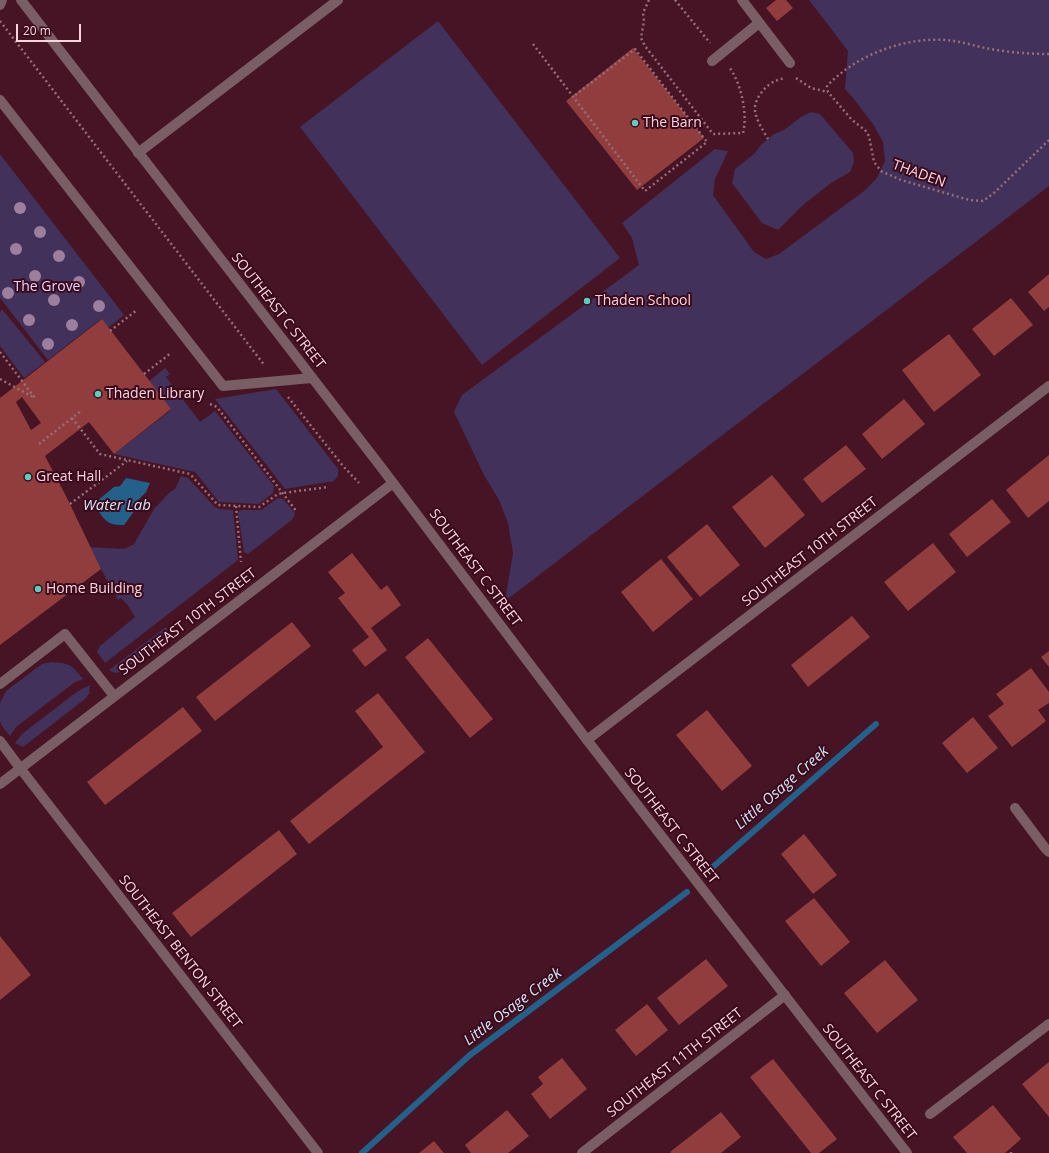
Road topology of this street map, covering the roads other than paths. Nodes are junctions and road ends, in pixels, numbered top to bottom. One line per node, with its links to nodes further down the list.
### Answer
1 (2, 0): 5 (street)
2 (21, 0): 10 (street, SOUTHEAST C STREET)
3 (338, 0): 10 (street)
4 (742, 0): 6 (street)
5 (0, 5)
6 (759, 23): 7 (street); 8 (street)
7 (712, 60)
8 (790, 64)
9 (0, 100): 11 (street)
10 (138, 153): 11 (street, SOUTHEAST C STREET)
11 (312, 378): 13 (street, SOUTHEAST C STREET)
12 (1049, 386): 16 (street, SOUTHEAST 10TH STREET)
13 (393, 483): 15 (street, SOUTHEAST 10TH STREET); 16 (street, SOUTHEAST C STREET)
14 (0, 684): 15 (street)
15 (114, 696): 18 (street, SOUTHEAST 10TH STREET)
16 (588, 740): 22 (street, SOUTHEAST C STREET)
17 (0, 741): 18 (street, SOUTHEAST BENTON STREET)
18 (20, 768): 19 (street, SOUTHEAST 10TH STREET); 25 (street, SOUTHEAST BENTON STREET)
19 (0, 784)
20 (1015, 808): 21 (street)
21 (1049, 852)
22 (785, 995): 26 (street, SOUTHEAST 11TH STREET); 27 (street, SOUTHEAST C STREET)
23 (1049, 1024): 24 (street)
24 (930, 1114)
25 (318, 1153)
26 (582, 1153)
27 (907, 1153)

